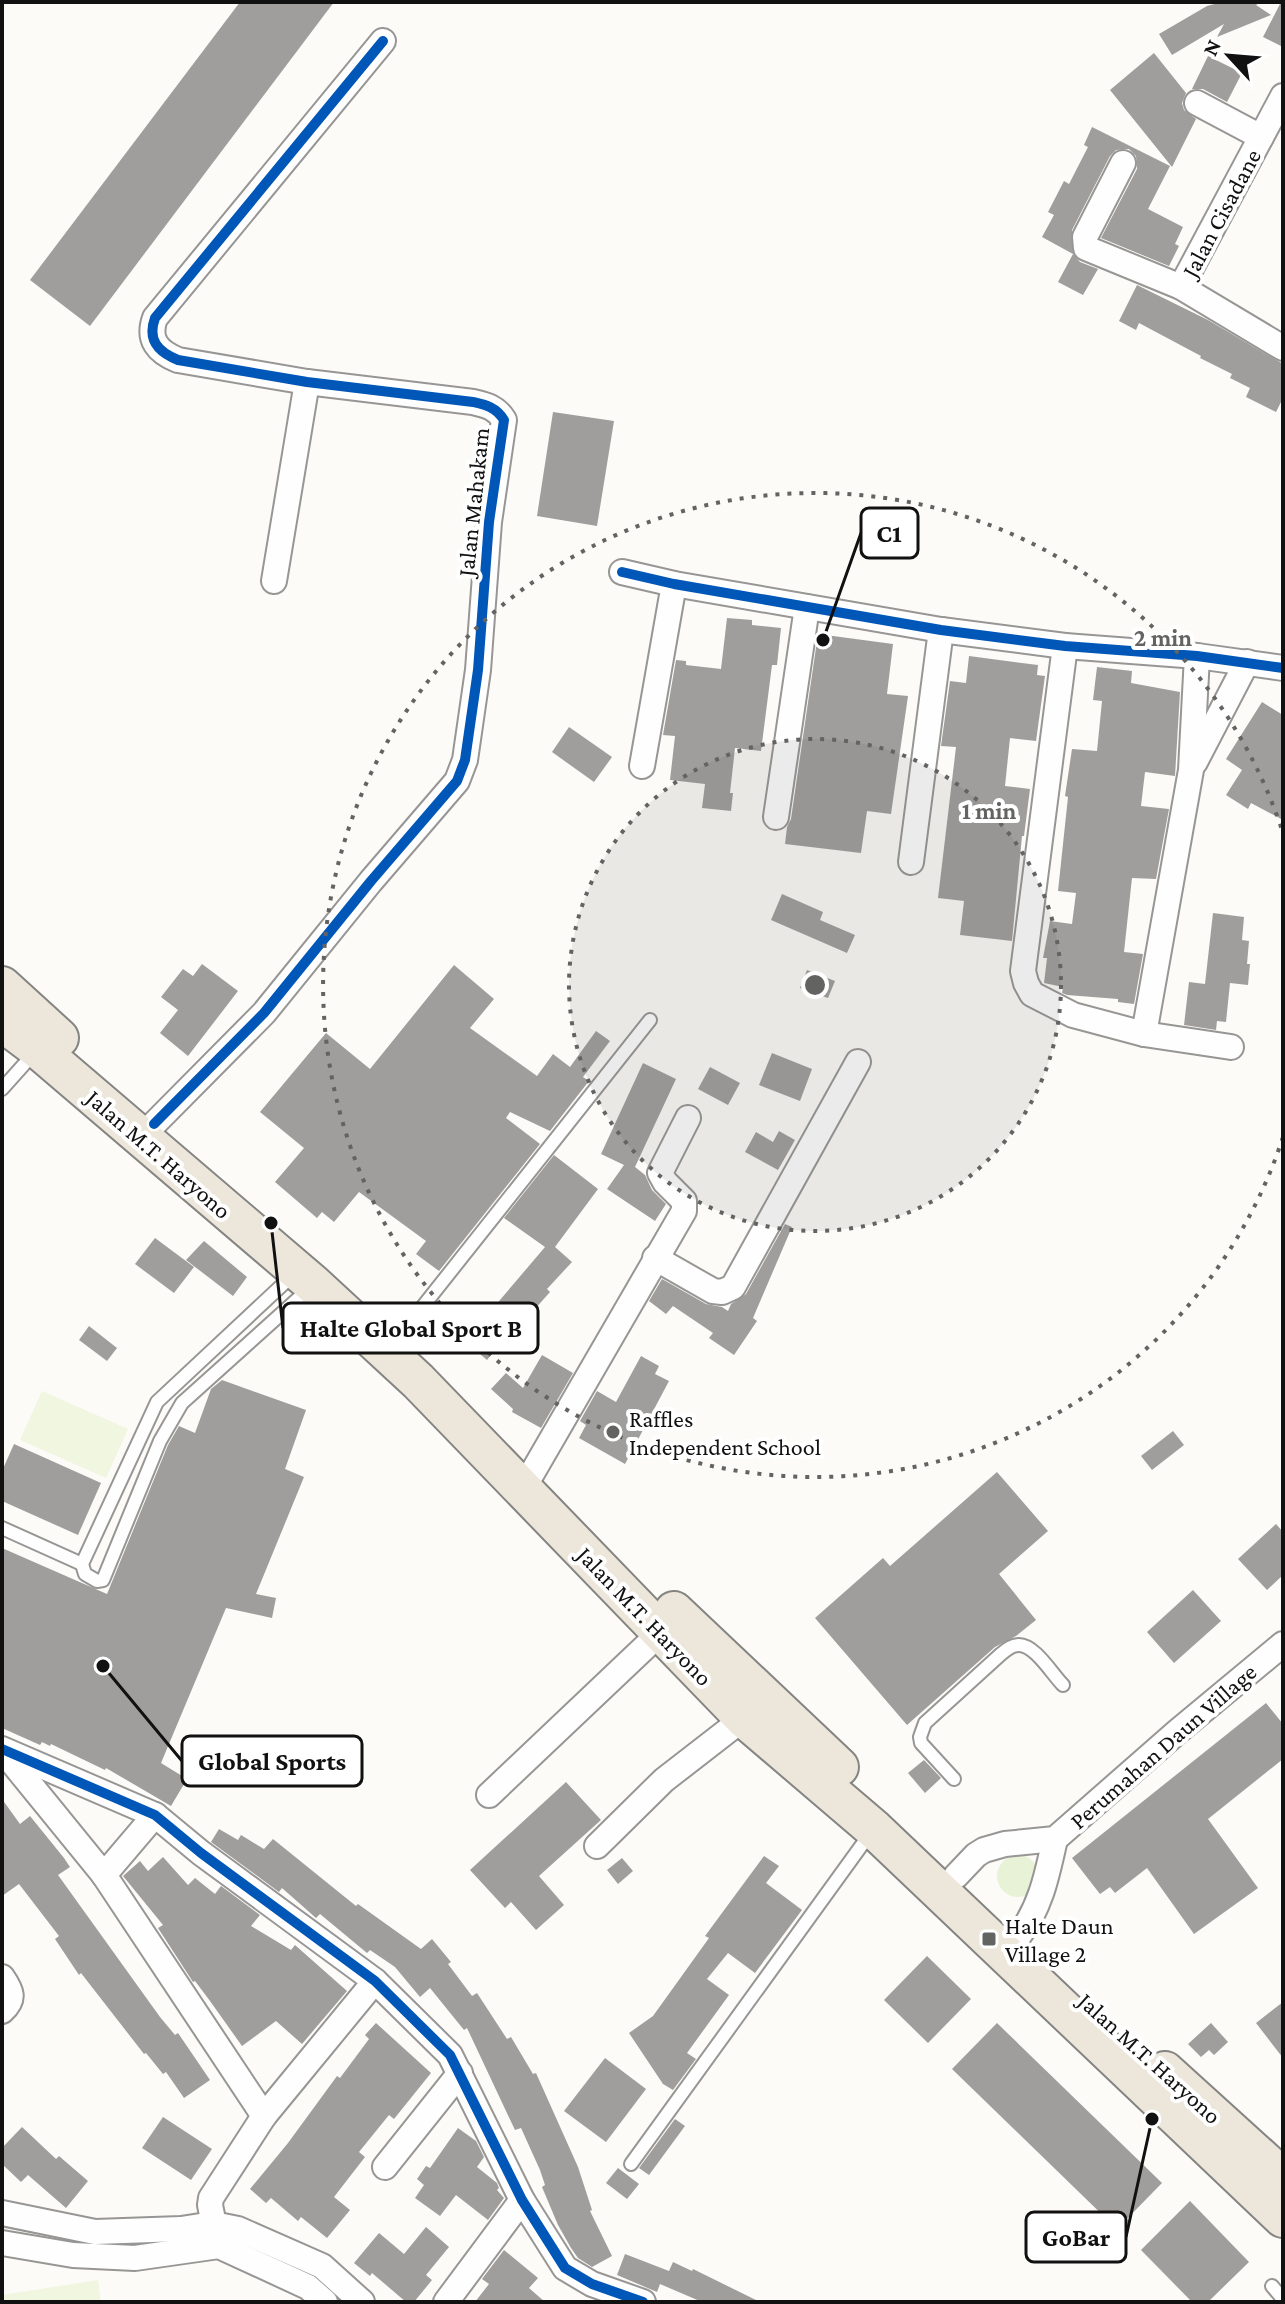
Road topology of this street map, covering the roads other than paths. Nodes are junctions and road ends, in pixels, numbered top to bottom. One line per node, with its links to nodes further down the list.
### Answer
1 (383, 41): 8 (street, Jalan Mahakam)
2 (1283, 96): 4 (street, Jalan Cisadane)
3 (1197, 103): 4 (street)
4 (1261, 137): 6 (street, Jalan Cisadane)
5 (1123, 163): 6 (street)
6 (1181, 287): 7 (street)
7 (1280, 339)
8 (307, 382): 10 (street); 30 (street, Jalan Mahakam)
9 (622, 572): 11 (street)
10 (274, 581)
11 (674, 584): 12 (street); 18 (street)
12 (807, 607): 13 (street); 20 (street)
13 (941, 630): 14 (street); 21 (street)
14 (1065, 646): 15 (street); 25 (street)
15 (1197, 656): 16 (street); 19 (street)
16 (1247, 662): 17 (street); 19 (street)
17 (1283, 668)
18 (642, 766)
19 (1191, 770): 25 (street)
20 (776, 817)
21 (911, 862)
22 (2, 986): 30 (main road, Jalan M.T. Haryono)
23 (650, 1020): 34 (lane)
24 (2, 1022): 27 (main road, Jalan M.T. Haryono)
25 (1144, 1034): 26 (street)
26 (1231, 1047)
27 (38, 1049): 29 (lane); 30 (main road, Jalan M.T. Haryono)
28 (858, 1062): 32 (street)
29 (2, 1089)
30 (135, 1116): 33 (main road, Jalan M.T. Haryono); 34 (main road, Jalan M.T. Haryono)
31 (688, 1118): 32 (street)
32 (655, 1258): 39 (street)
33 (305, 1278): 35 (lane); 36 (lane); 42 (main road, Jalan M.T. Haryono)
34 (397, 1339): 39 (main road, Jalan M.T. Haryono)
35 (177, 1384): 36 (lane); 37 (lane)
36 (189, 1396): 38 (lane)
37 (146, 1429): 38 (lane); 41 (lane)
38 (164, 1435): 41 (lane)
39 (531, 1475): 54 (main road, Jalan M.T. Haryono)
40 (2, 1528): 41 (lane)
41 (82, 1564)
42 (661, 1632): 45 (main road, Jalan M.T. Haryono); 48 (street)
43 (1283, 1644): 51 (street, Perumahan Daun Village)
44 (1063, 1685): 47 (lane)
45 (744, 1718): 50 (main road, Jalan M.T. Haryono); 52 (street)
46 (2, 1749): 49 (street); 53 (street)
47 (954, 1779)
48 (489, 1795)
49 (155, 1815): 53 (street); 57 (street)
50 (874, 1829): 54 (main road, Jalan M.T. Haryono); 61 (lane)
51 (1055, 1839): 54 (street, Perumahan Daun Village); 55 (street)
52 (597, 1846)
53 (104, 1875): 60 (street)
54 (949, 1884): 55 (main road, Jalan M.T. Haryono)
55 (1012, 1946): 63 (main road, Jalan M.T. Haryono); 66 (main road, Jalan M.T. Haryono)
56 (2, 1977): 58 (street)
57 (375, 1981): 59 (street); 60 (street)
58 (2, 2011)
59 (460, 2073): 62 (street); 64 (street)
60 (264, 2116): 67 (street)
61 (631, 2164)
62 (385, 2167)
63 (1283, 2178)
64 (522, 2200): 70 (street); 74 (street)
65 (2, 2213): 67 (street)
66 (1283, 2218)
67 (216, 2235): 68 (street); 72 (street); 73 (street)
68 (2, 2243)
69 (1272, 2286): 71 (lane)
70 (626, 2299)
71 (1283, 2299)
72 (325, 2302)
73 (362, 2302)
74 (446, 2302)

